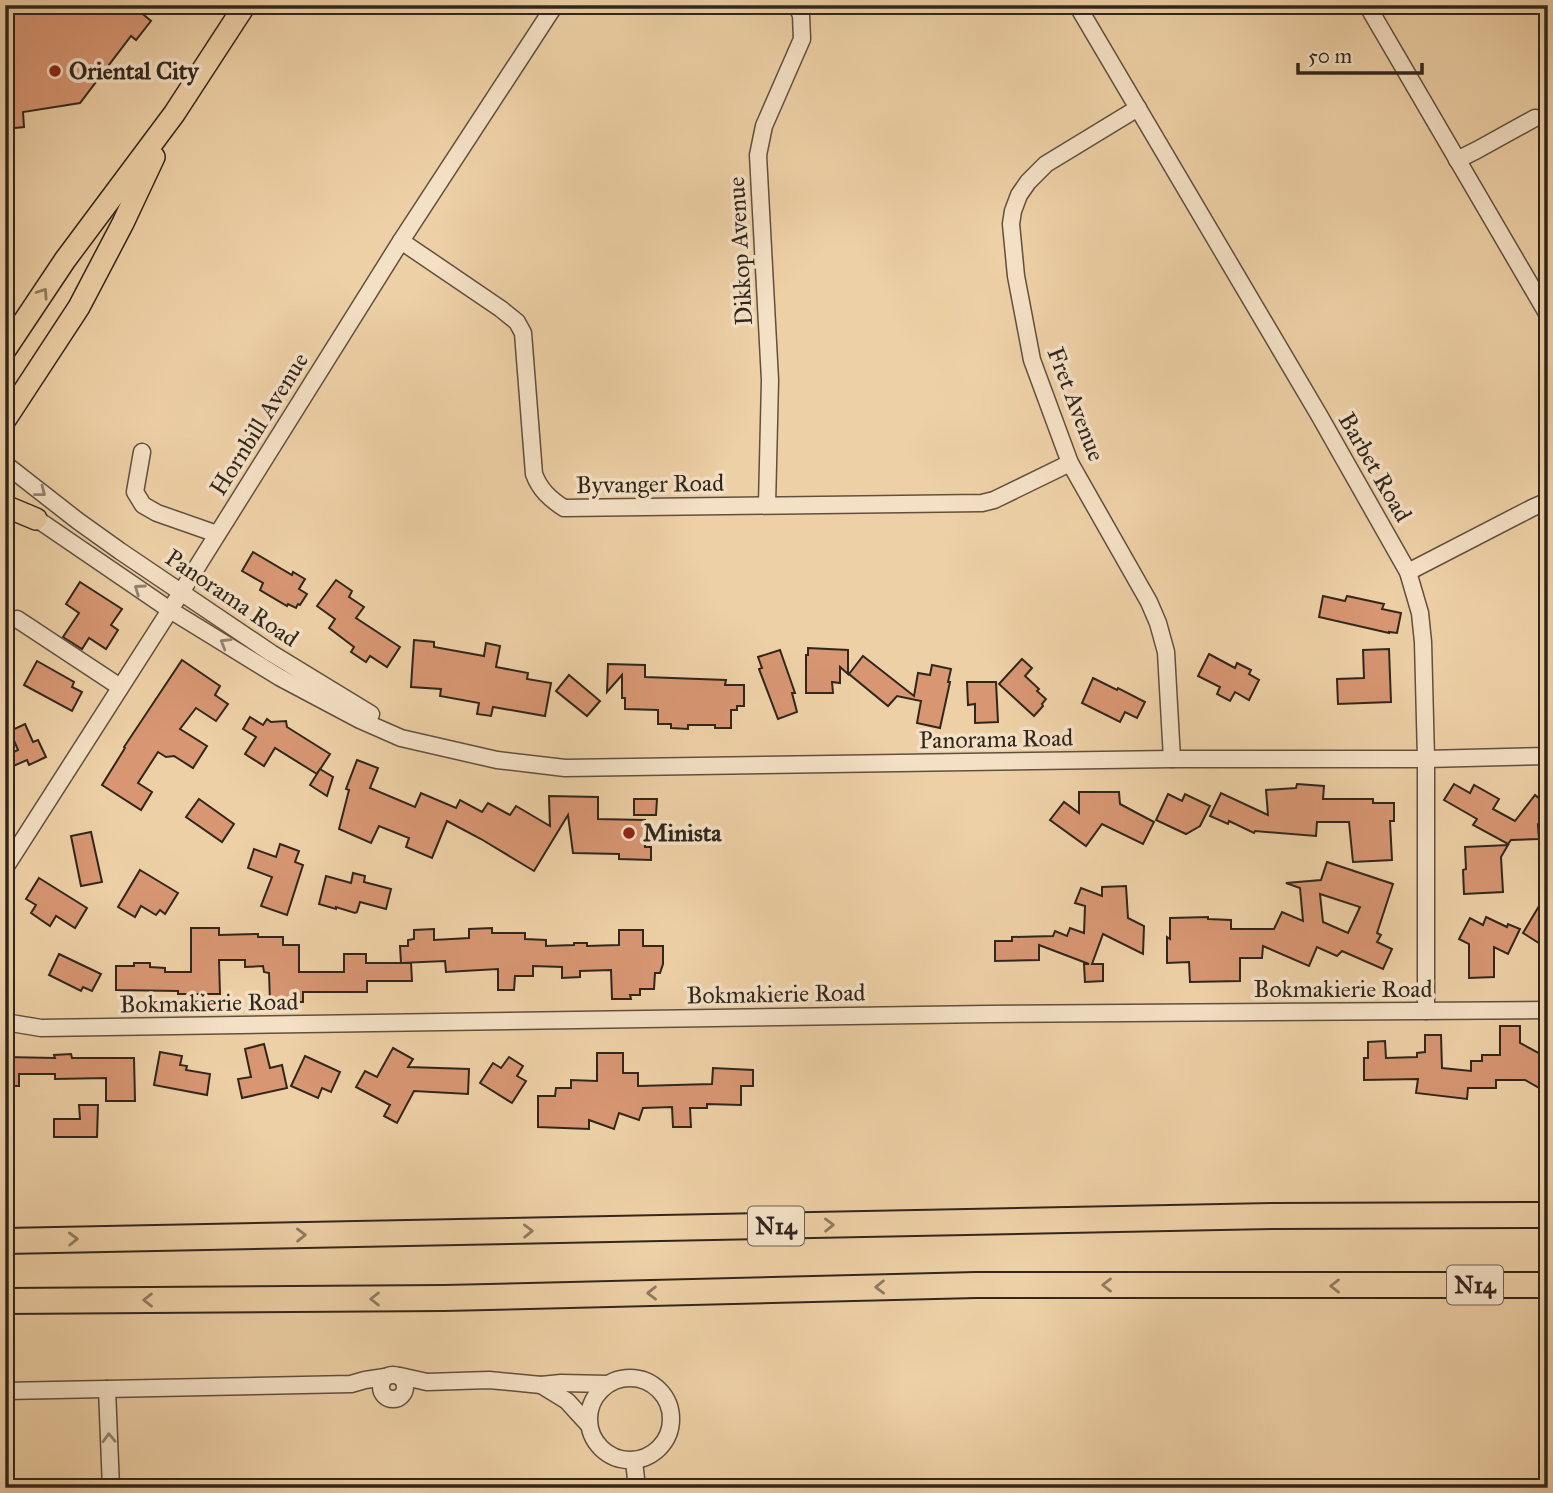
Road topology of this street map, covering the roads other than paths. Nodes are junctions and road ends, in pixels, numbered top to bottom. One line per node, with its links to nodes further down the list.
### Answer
1 (245, 5): 7 (main road)
2 (555, 5): 10 (street, Hornbill Avenue)
3 (796, 5): 19 (street, Dikkop Avenue)
4 (1077, 5): 6 (street, Barbet Road)
5 (1367, 5): 9 (street)
6 (1138, 108): 15 (street, Fret Avenue); 23 (street, Barbet Road)
7 (174, 114): 12 (main road, one-way to 7); 13 (main road)
8 (1535, 118): 9 (street)
9 (1457, 160): 11 (street)
10 (401, 241): 19 (street, Byvanger Road); 22 (street, Hornbill Avenue)
11 (1548, 315)
12 (5, 350)
13 (5, 420)
14 (142, 452): 22 (street)
15 (1070, 463): 19 (street, Byvanger Road); 31 (street, Fret Avenue)
16 (5, 464): 24 (street, Panorama Road, one-way to 24)
17 (5, 497): 21 (street, Panorama Road)
18 (1548, 501): 23 (street)
19 (767, 505)
20 (5, 506): 21 (main road)
21 (36, 519): 25 (street, Panorama Road, one-way to 21)
22 (216, 534): 24 (street, Hornbill Avenue)
23 (1408, 572): 30 (street, Barbet Road)
24 (181, 591): 25 (street, Hornbill Avenue); 28 (street, Panorama Road)
25 (170, 610): 27 (street, Hornbill Avenue); 28 (street, Panorama Road, one-way to 25)
26 (17, 619): 27 (street)
27 (120, 687): 32 (street, Hornbill Avenue)
28 (446, 748): 31 (street, Panorama Road)
29 (1548, 756): 30 (street, Panorama Road)
30 (1426, 759): 31 (street, Panorama Road); 34 (street, Barbet Road)
31 (1172, 760)
32 (5, 868)
33 (1548, 1010): 34 (street, Bokmakierie Road)
34 (1426, 1011): 35 (street, Bokmakierie Road)
35 (5, 1020)
36 (1548, 1215): 37 (highway, N14, one-way to 36)
37 (5, 1241)
38 (1548, 1285): 39 (highway, N14, one-way to 39)
39 (5, 1301)
40 (393, 1376): 41 (street); 42 (street); 47 (street)
41 (427, 1382): 44 (street); 47 (street)
42 (351, 1384): 45 (street); 47 (street)
43 (608, 1384): 44 (street); 48 (street); 49 (street)
44 (541, 1385): 48 (street)
45 (107, 1389): 46 (street); 50 (street, one-way to 45)
46 (5, 1391)
47 (394, 1397)
48 (589, 1425): 49 (street)
49 (634, 1461): 51 (street)
50 (111, 1488)
51 (637, 1488)

